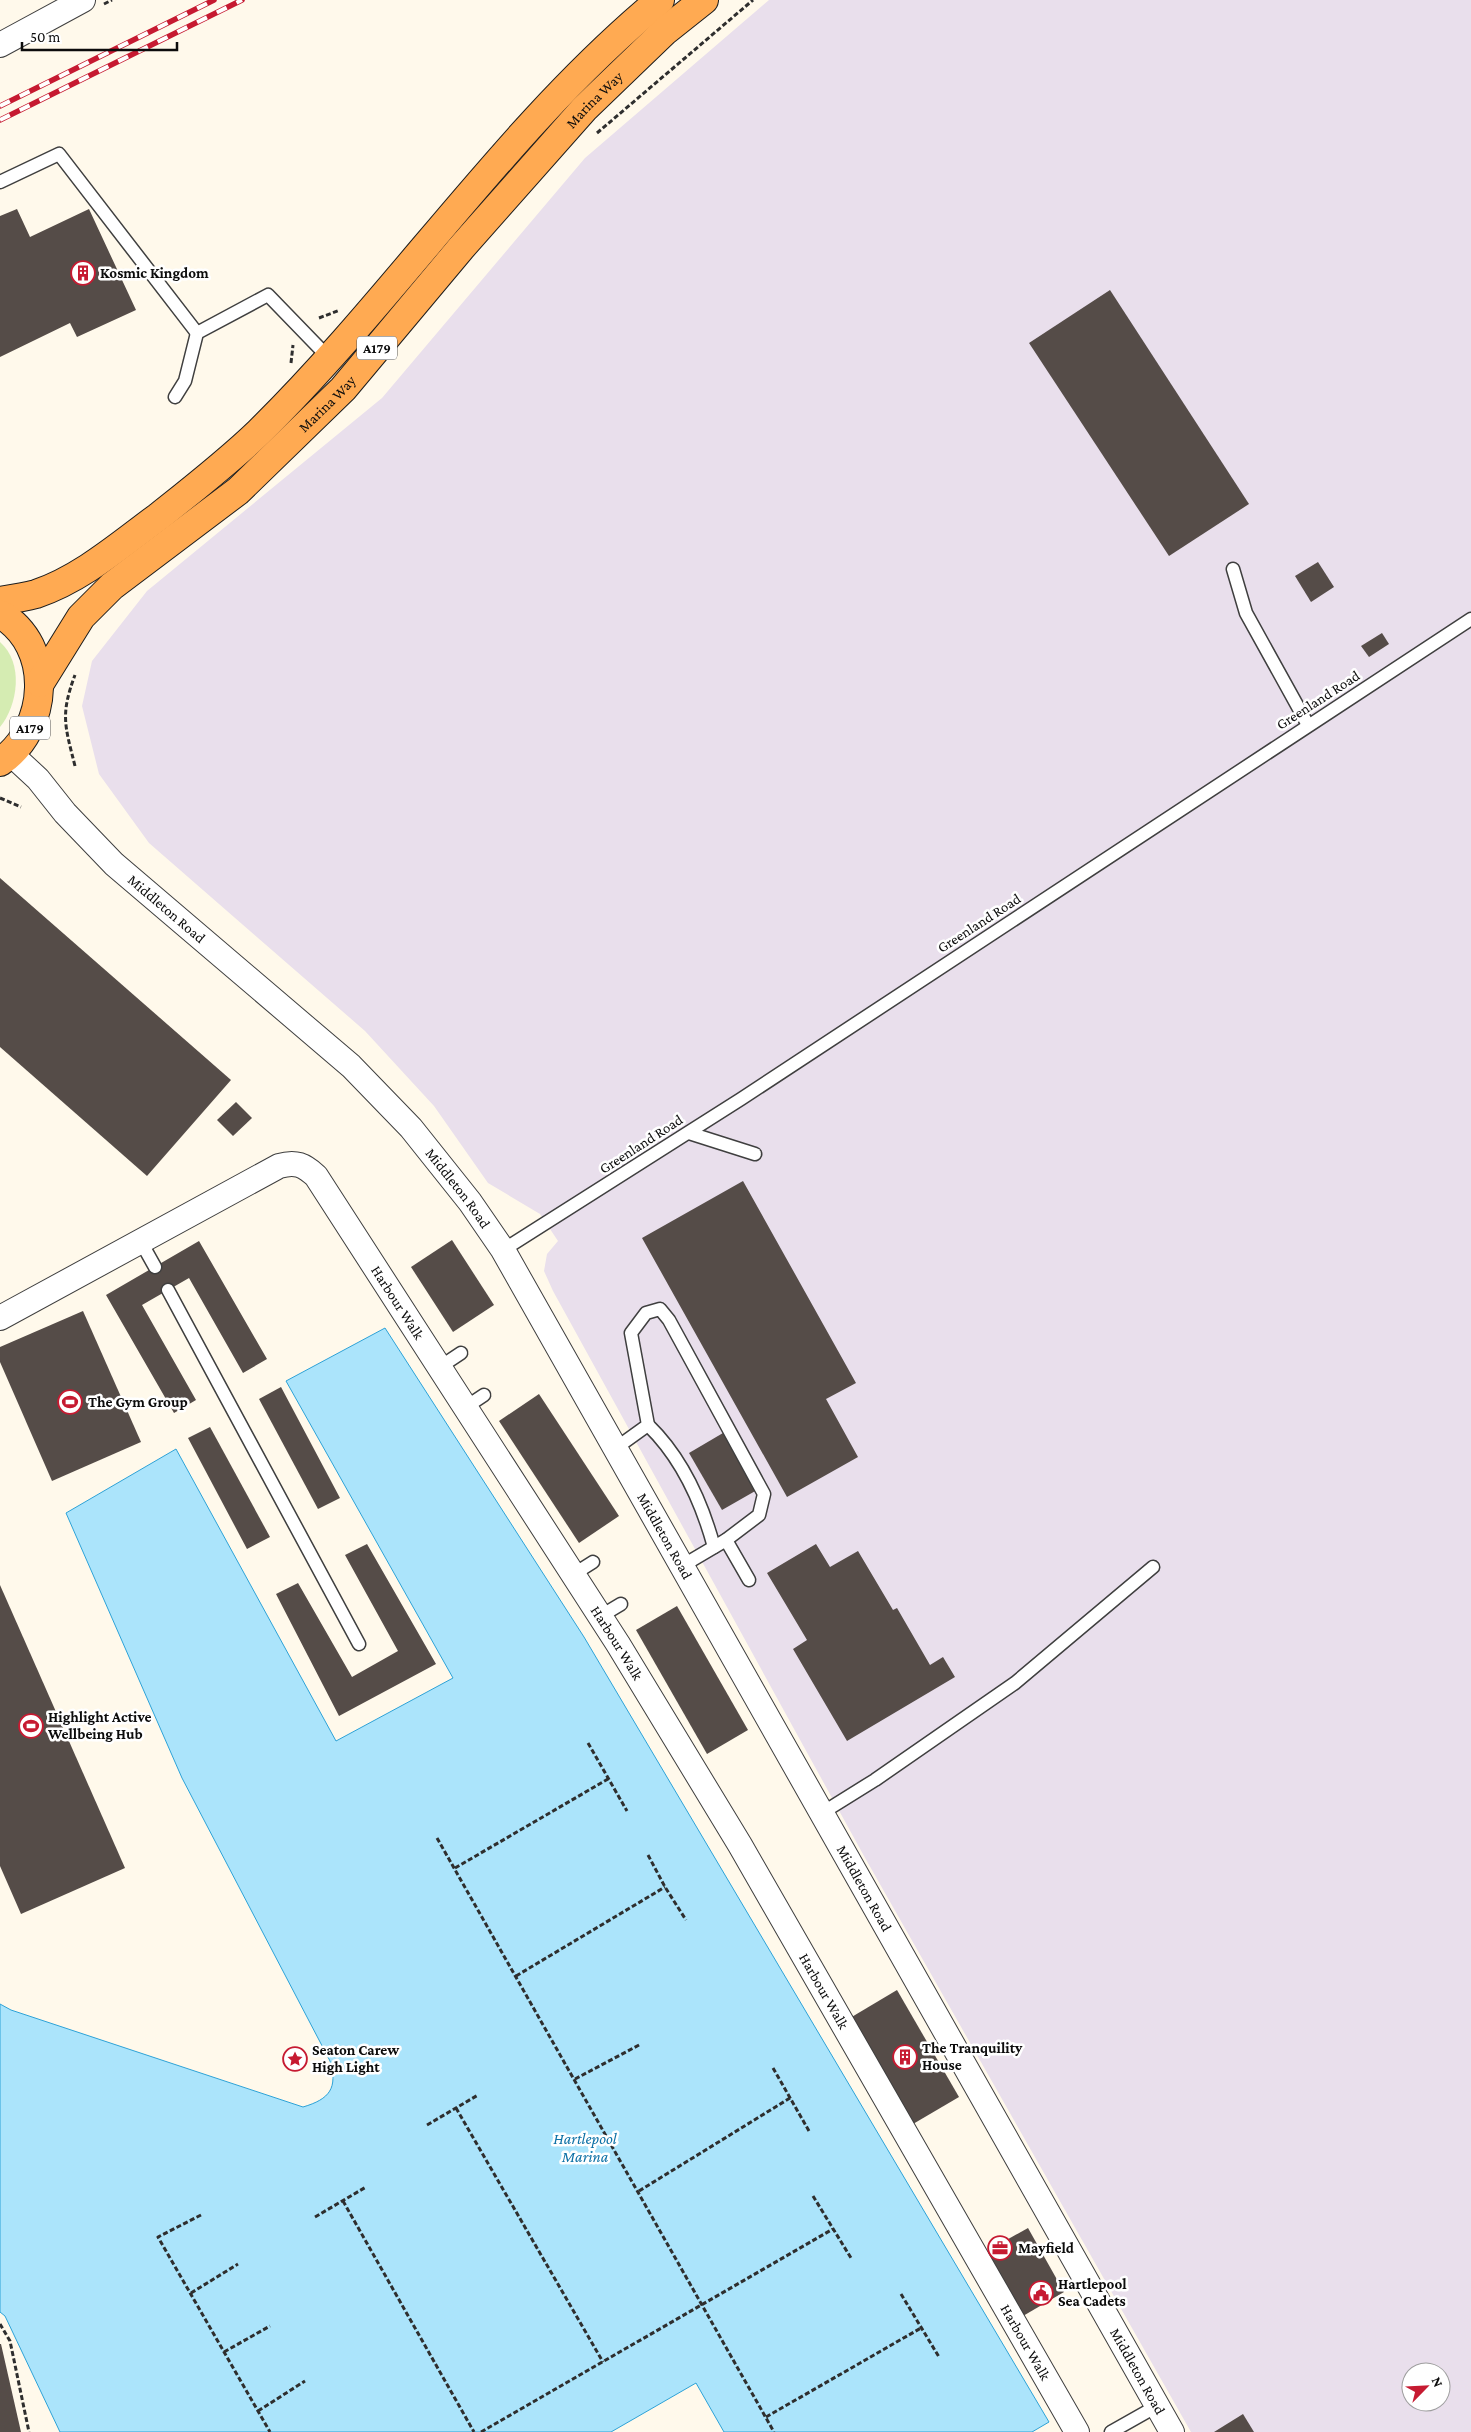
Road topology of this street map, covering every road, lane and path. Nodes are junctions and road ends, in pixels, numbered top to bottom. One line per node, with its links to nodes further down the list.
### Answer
1 (84, 0): 5 (street)
2 (660, 0): 9 (highway, Marina Way / A179)
3 (704, 0): 16 (highway, Marina Way / A179)
4 (753, 0): 6 (path)
5 (0, 45)
6 (596, 134)
7 (0, 182): 8 (lane)
8 (197, 333): 9 (lane); 10 (lane)
9 (329, 358): 12 (highway, Marina Way / A179)
10 (175, 397)
11 (1233, 569): 17 (lane)
12 (0, 601)
13 (0, 614): 16 (highway, A179)
14 (1471, 619): 17 (lane, Greenland Road)
15 (76, 672): 19 (path)
16 (40, 683): 18 (highway, A179)
17 (1308, 725): 22 (lane, Greenland Road)
18 (6, 758): 25 (street, Middleton Road)
19 (75, 766)
20 (0, 798): 21 (path)
21 (22, 807)
22 (689, 1133): 23 (lane); 25 (lane, Greenland Road)
23 (755, 1154)
24 (141, 1242): 26 (lane); 28 (street, Harbour Walk); 30 (street, Harbour Walk)
25 (503, 1250): 32 (street, Middleton Road)
26 (155, 1266)
27 (168, 1290): 42 (lane)
28 (0, 1318)
29 (461, 1353): 30 (lane)
30 (440, 1367): 38 (street, Harbour Walk)
31 (648, 1425): 32 (lane); 33 (lane); 34 (lane)
32 (616, 1448): 36 (street, Middleton Road)
33 (726, 1540): 34 (lane); 39 (lane)
34 (714, 1547): 36 (lane)
35 (594, 1562): 38 (lane)
36 (682, 1566): 46 (street, Middleton Road)
37 (1153, 1567): 46 (lane)
38 (574, 1574): 41 (street, Harbour Walk)
39 (749, 1580)
40 (621, 1604): 41 (lane)
41 (601, 1616): 88 (street, Harbour Walk)
42 (358, 1644)
43 (588, 1743): 44 (path)
44 (608, 1780): 45 (path); 49 (path)
45 (627, 1811)
46 (822, 1813): 80 (street, Middleton Road)
47 (437, 1838): 49 (path)
48 (648, 1855): 50 (path)
49 (455, 1868): 52 (path)
50 (665, 1888): 51 (path); 52 (path)
51 (686, 1920)
52 (516, 1976): 55 (path)
53 (641, 2044): 55 (path)
54 (773, 2068): 57 (path)
55 (575, 2080): 62 (path)
56 (478, 2095): 58 (path)
57 (790, 2098): 60 (path); 62 (path)
58 (456, 2108): 59 (path); 78 (path)
59 (427, 2125)
60 (809, 2131)
61 (366, 2187): 64 (path)
62 (638, 2190): 72 (path)
63 (813, 2196): 67 (path)
64 (343, 2201): 66 (path); 85 (path)
65 (201, 2215): 70 (path)
66 (316, 2217)
67 (833, 2229): 68 (path); 72 (path)
68 (851, 2258)
69 (238, 2264): 70 (path)
70 (190, 2293): 76 (path)
71 (901, 2294): 75 (path)
72 (704, 2304): 78 (path); 82 (path)
73 (0, 2324): 83 (path)
74 (270, 2326): 76 (path)
75 (921, 2328): 77 (path); 82 (path)
76 (224, 2352): 81 (path)
77 (940, 2357)
78 (603, 2362): 86 (path)
79 (306, 2381): 81 (path)
80 (1157, 2406): 89 (lane); 90 (street, Middleton Road)
81 (258, 2411): 84 (path)
82 (766, 2418): 87 (path)
83 (29, 2432)
84 (270, 2432)
85 (474, 2432)
86 (481, 2432)
87 (774, 2432)
88 (1078, 2432)
89 (1111, 2432)
90 (1172, 2432)

